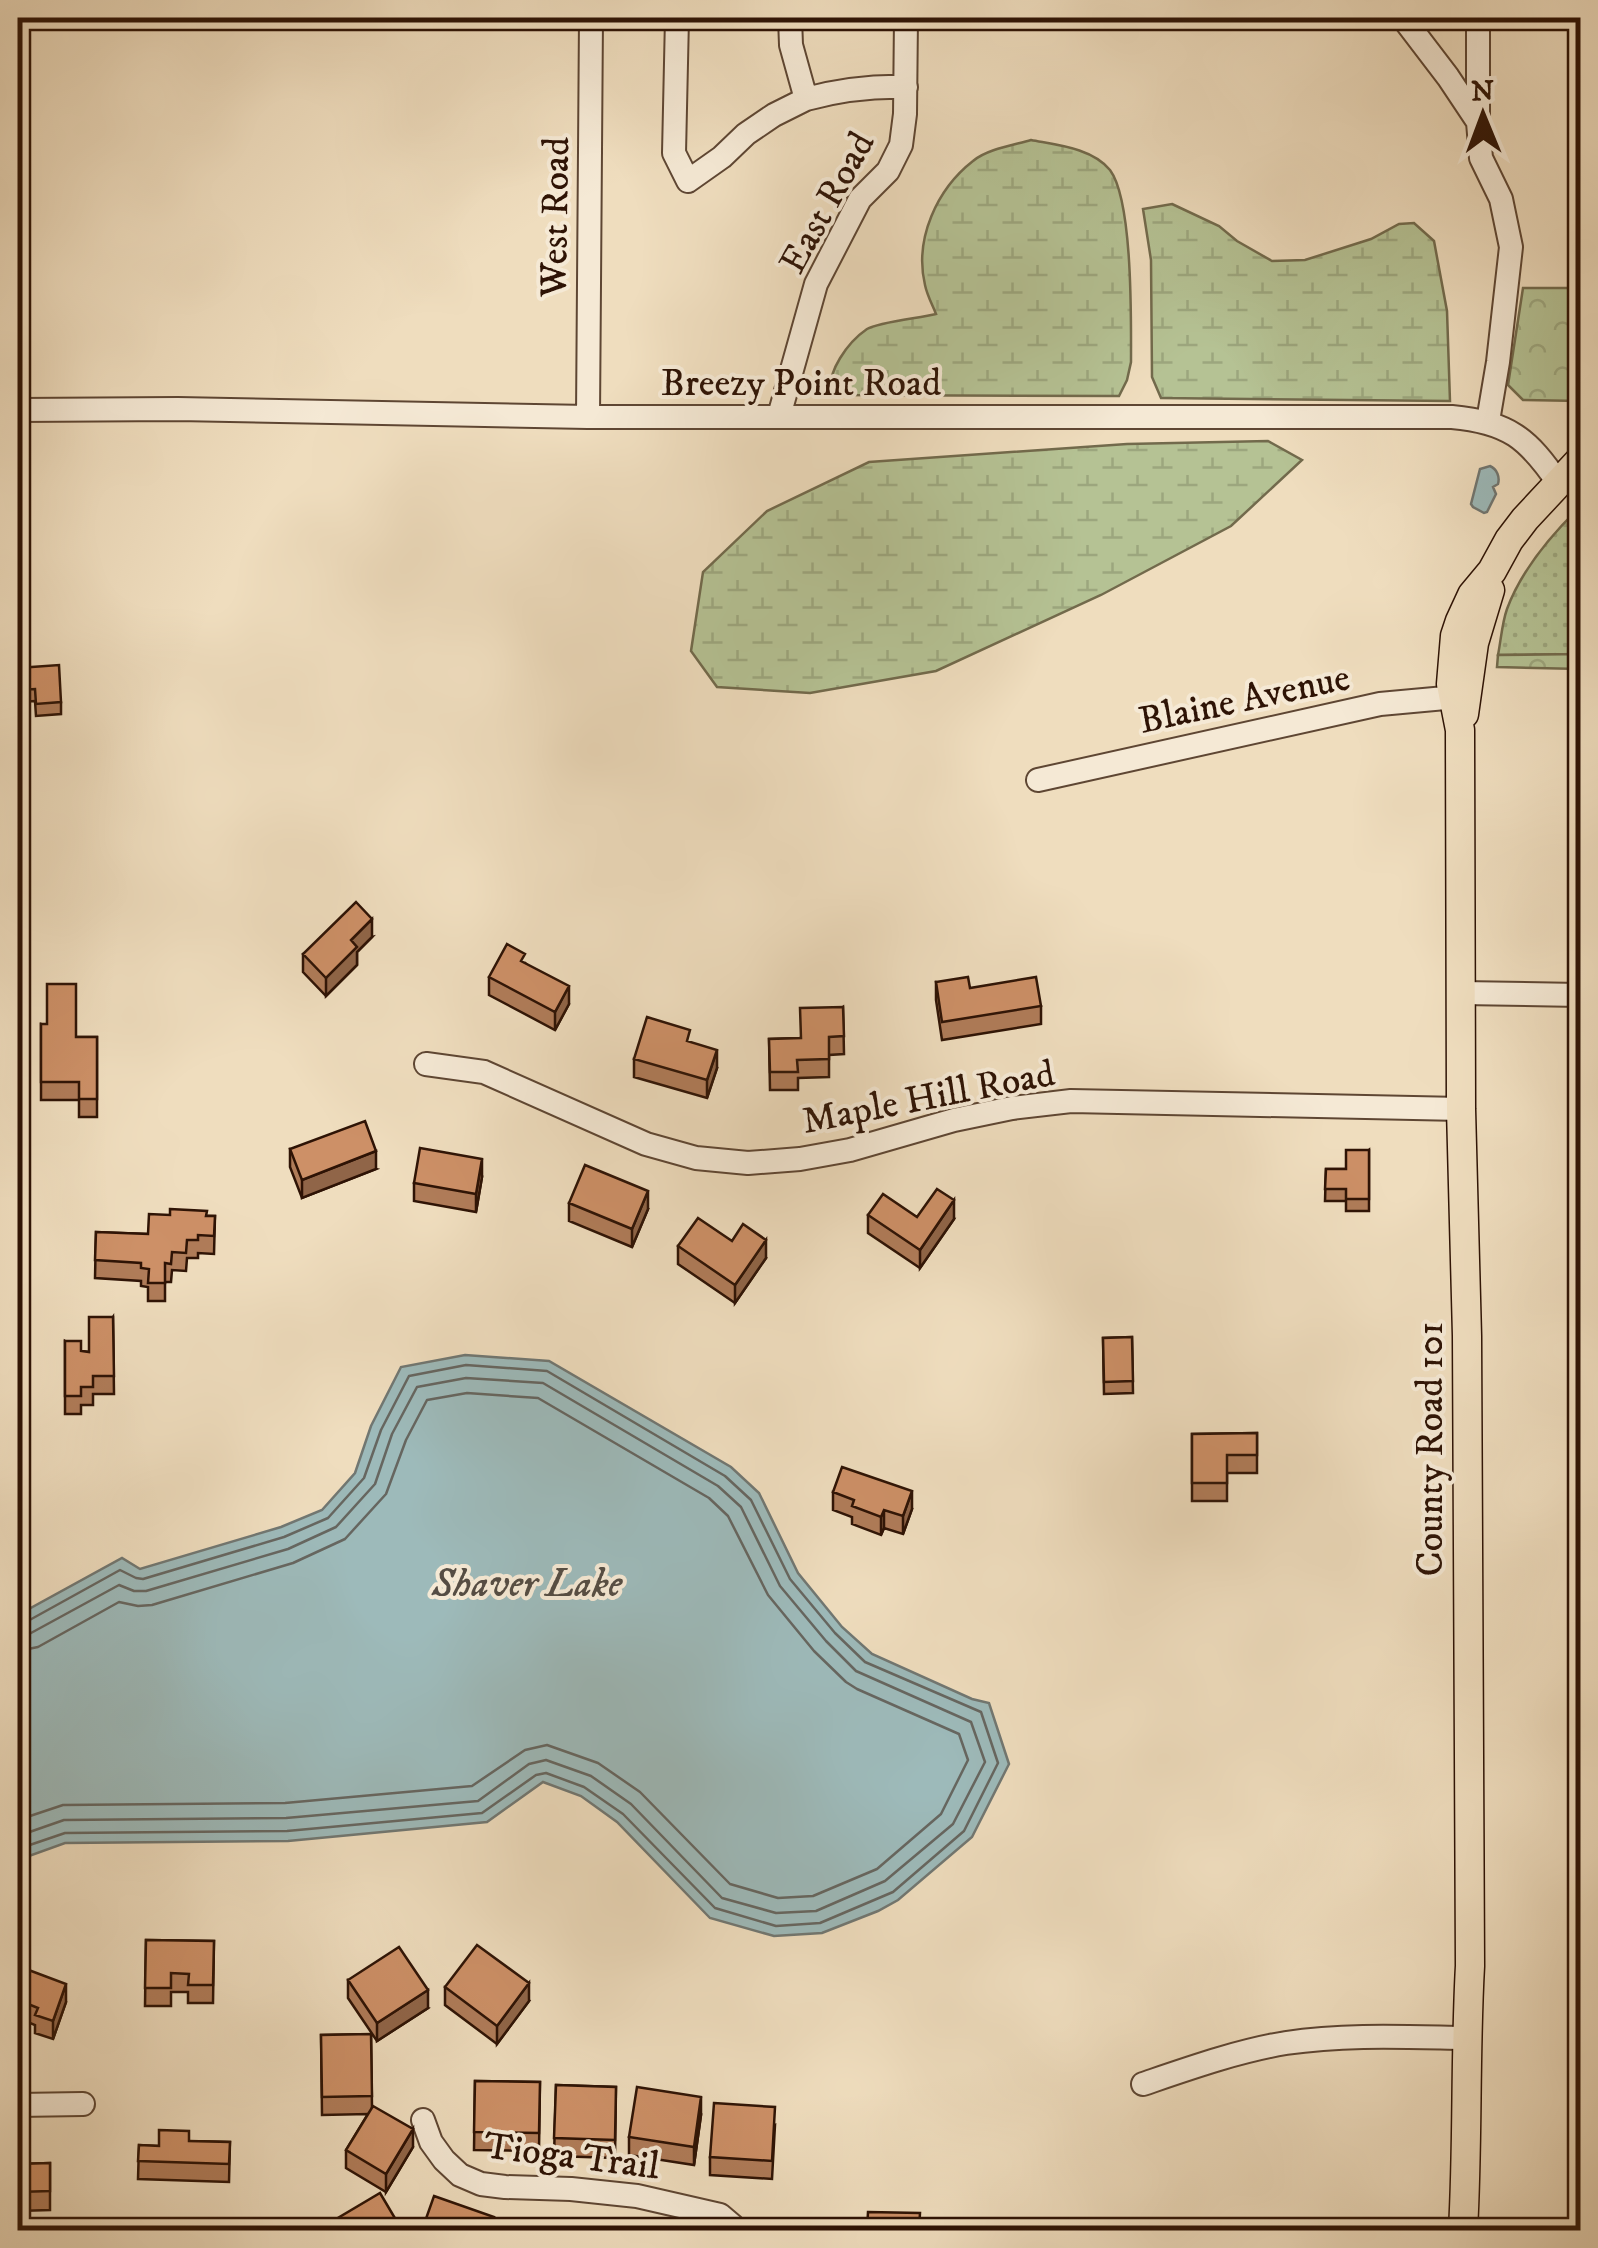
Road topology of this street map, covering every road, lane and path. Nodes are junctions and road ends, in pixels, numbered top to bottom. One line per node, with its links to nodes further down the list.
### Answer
1 (591, 18): 12 (street, West Road)
2 (677, 18): 8 (street)
3 (790, 18): 8 (street)
4 (906, 18): 7 (street, East Road)
5 (1403, 18): 9 (street)
6 (1478, 18): 9 (street)
7 (906, 87): 8 (street); 11 (street, East Road)
8 (806, 99)
9 (1478, 122): 13 (street)
10 (18, 410): 12 (street, Breezy Point Road)
11 (779, 416): 12 (street, Breezy Point Road); 13 (street, Breezy Point Road)
12 (588, 417)
13 (1488, 421): 15 (street, Breezy Point Road)
14 (1580, 460): 15 (main road, County Road 101)
15 (1570, 481): 16 (main road, County Road 101)
16 (1460, 696): 17 (street, Blaine Avenue); 18 (main road, County Road 101)
17 (1038, 780)
18 (1461, 994): 19 (street); 21 (main road, County Road 101)
19 (1580, 995)
20 (426, 1064): 21 (street, Maple Hill Road)
21 (1461, 1109): 22 (main road, County Road 101)
22 (1466, 2038): 23 (street); 27 (main road, County Road 101)
23 (1144, 2084)
24 (83, 2104): 25 (street)
25 (18, 2105)
26 (423, 2120): 28 (street, Tioga Trail)
27 (1466, 2167): 29 (main road, County Road 101); 30 (main road, County Road 101)
28 (734, 2230)
29 (1462, 2230)
30 (1472, 2230)

